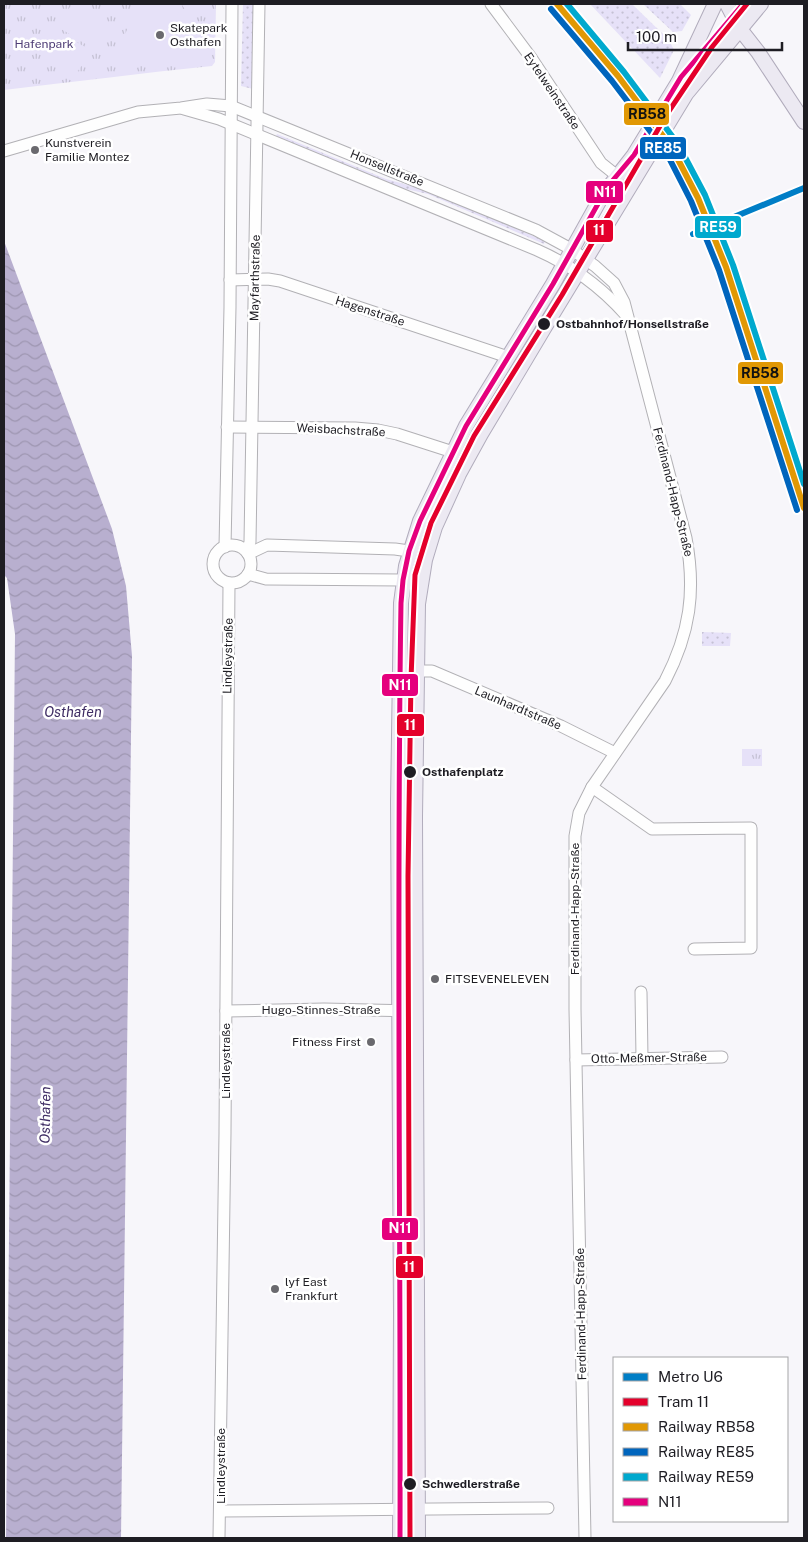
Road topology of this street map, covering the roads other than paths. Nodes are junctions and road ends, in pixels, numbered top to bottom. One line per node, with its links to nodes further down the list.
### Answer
1 (232, 4): 9 (street, Mayfarthstraße)
2 (259, 4): 11 (street, Mayfarthstraße)
3 (491, 4): 16 (street, Eytelweinstraße)
4 (727, 4): 8 (main road)
5 (751, 4): 8 (main road)
6 (761, 4): 8 (main road)
7 (713, 8): 16 (main road)
8 (740, 29): 12 (main road); 18 (main road)
9 (231, 106): 10 (street, Honsellstraße); 11 (street, Honsellstraße); 13 (street, Mayfarthstraße)
10 (181, 108): 13 (street, Honsellstraße); 15 (street, Honsellstraße)
11 (258, 117): 14 (street, Mayfarthstraße); 17 (street, Honsellstraße)
12 (804, 122)
13 (231, 124): 14 (street, Honsellstraße); 22 (street, Mayfarthstraße)
14 (258, 136): 19 (street, Honsellstraße); 21 (street, Mayfarthstraße)
15 (8, 149)
16 (616, 176): 17 (main road)
17 (571, 249): 18 (street, Honsellstraße); 19 (main road)
18 (586, 259): 20 (main road); 23 (street, Ferdinand-Happ-Straße)
19 (563, 264): 20 (street, Honsellstraße); 24 (main road)
20 (577, 274): 23 (street, Ferdinand-Happ-Straße); 31 (main road)
21 (255, 279): 22 (street, Hagenstraße); 24 (street, Hagenstraße); 25 (street, Mayfarthstraße)
22 (230, 280): 26 (street, Mayfarthstraße)
23 (629, 319): 38 (street, Ferdinand-Happ-Straße)
24 (508, 357): 27 (main road)
25 (252, 426): 26 (street, Weisbachstraße); 27 (street, Weisbachstraße); 30 (street, Mayfarthstraße)
26 (227, 427): 28 (street, Mayfarthstraße)
27 (453, 452): 29 (main road)
28 (225, 547): 30 (street); 34 (street)
29 (409, 551): 30 (street); 31 (main road); 33 (main road)
30 (248, 553): 32 (street)
31 (424, 566): 33 (main road); 36 (main road)
32 (248, 574): 33 (street); 34 (street)
33 (403, 580): 35 (main road)
34 (229, 583): 42 (street, Lindleystraße)
35 (401, 646): 36 (main road); 37 (main road)
36 (418, 671): 37 (main road); 38 (street, Launhardtstraße); 44 (main road)
37 (400, 694): 43 (main road)
38 (615, 753): 39 (street, Ferdinand-Happ-Straße)
39 (592, 787): 40 (street); 47 (street, Ferdinand-Happ-Straße)
40 (694, 949)
41 (641, 992): 46 (street)
42 (226, 1010): 43 (street, Hugo-Stinnes-Straße); 51 (street, Lindleystraße)
43 (398, 1010): 44 (street, Hugo-Stinnes-Straße); 49 (main road)
44 (415, 1011): 50 (main road)
45 (722, 1057): 46 (street, Otto-Meßmer-Straße)
46 (642, 1058): 47 (street, Otto-Meßmer-Straße)
47 (576, 1060): 55 (street, Ferdinand-Happ-Straße)
48 (548, 1508): 50 (street)
49 (400, 1509): 50 (street); 51 (street); 53 (main road)
50 (418, 1509): 54 (main road)
51 (220, 1511): 52 (street, Lindleystraße)
52 (219, 1538)
53 (400, 1538)
54 (418, 1538)
55 (585, 1538)

